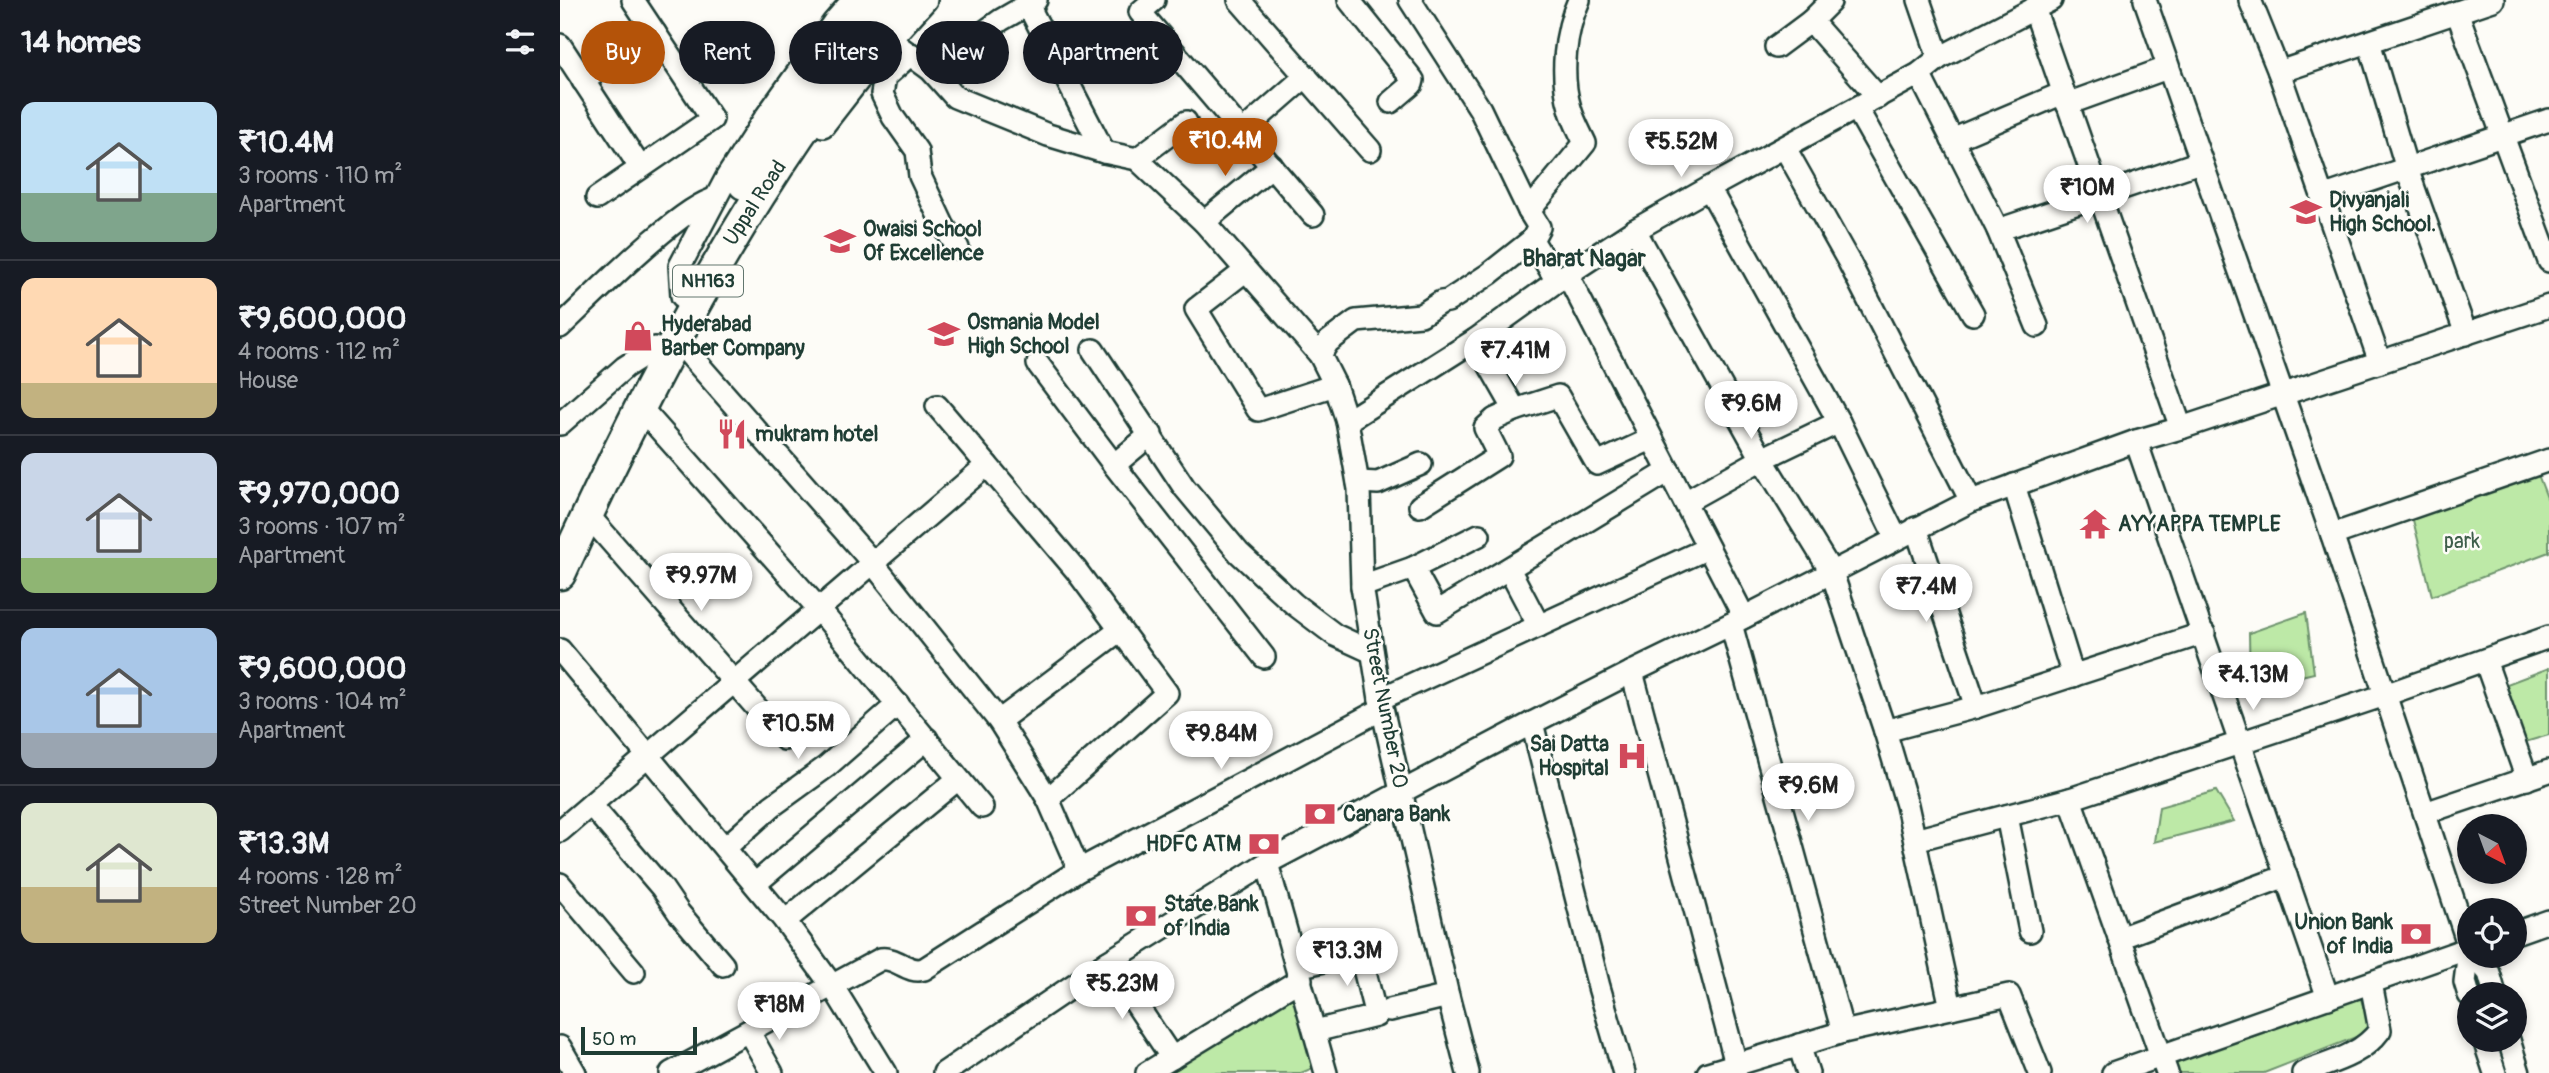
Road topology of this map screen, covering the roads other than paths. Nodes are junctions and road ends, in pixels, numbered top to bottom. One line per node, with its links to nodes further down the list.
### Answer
1 (633, 0): 17 (street)
2 (1154, 0): 43 (street)
3 (1349, 0): 39 (street)
4 (1410, 0): 59 (street)
5 (1578, 0): 59 (street)
6 (1919, 0): 28 (street)
7 (2144, 0): 29 (street)
8 (2250, 0): 30 (street)
9 (2493, 0): 16 (street)
10 (1832, 1): 20 (street)
11 (906, 2): 18 (street); 69 (highway, NH163)
12 (1031, 2): 19 (street); 48 (street)
13 (844, 3): 58 (street)
14 (1250, 4): 32 (street)
15 (2042, 4): 28 (street); 38 (street)
16 (2451, 9): 21 (street); 44 (street)
17 (647, 21)
18 (898, 21)
19 (1000, 21)
20 (1811, 21): 23 (street); 37 (street)
21 (2369, 42): 30 (street); 53 (street)
22 (560, 45): 33 (street)
23 (1776, 47)
24 (665, 48): 52 (street)
25 (902, 48): 26 (street)
26 (911, 54): 27 (street); 65 (street)
27 (916, 58)
28 (1939, 58): 31 (street)
29 (2167, 68): 38 (street); 50 (street)
30 (2279, 72): 56 (street)
31 (1919, 74): 37 (street); 45 (street)
32 (1306, 76): 43 (street); 47 (street)
33 (581, 78)
34 (585, 84): 52 (street)
35 (856, 84): 69 (street)
36 (943, 84): 48 (street)
37 (1878, 97): 40 (street)
38 (2065, 98): 45 (street); 55 (street)
39 (1391, 102)
40 (1857, 109): 46 (street); 71 (street)
41 (2549, 120): 44 (street)
42 (1186, 122): 49 (street)
43 (1242, 132): 51 (street)
44 (2503, 137): 53 (street); 66 (street)
45 (1952, 141): 63 (street)
46 (1785, 148): 54 (street); 101 (street)
47 (1370, 150)
48 (1104, 152): 49 (street)
49 (1137, 159): 61 (street, Street Number 20)
50 (2200, 162): 55 (street); 82 (street)
51 (1272, 166): 60 (street); 61 (street)
52 (640, 167): 57 (street)
53 (2407, 169): 56 (street); 74 (street)
54 (1709, 188): 62 (street); 87 (street)
55 (2099, 196): 63 (street); 89 (street)
56 (2322, 197): 79 (street)
57 (597, 198)
58 (715, 199): 69 (street); 73 (street)
59 (1529, 211): 64 (street)
60 (1313, 215)
61 (1204, 222): 67 (street, Street Number 20)
62 (1635, 230): 68 (street); 93 (street)
63 (1998, 230): 72 (street)
64 (1532, 240): 68 (street); 78 (street)
65 (958, 248)
66 (2549, 260)
67 (1245, 271): 78 (street, Street Number 20); 81 (street)
68 (1562, 277): 75 (street); 91 (street)
69 (691, 297): 76 (highway, NH163)
70 (2549, 306): 74 (street)
71 (1973, 314)
72 (2037, 326)
73 (560, 327)
74 (2466, 334): 79 (street)
75 (1475, 340): 85 (street); 86 (street)
76 (666, 343): 84 (highway, NH163); 88 (street); 108 (highway, NH163); 111 (street)
77 (1093, 350): 90 (street)
78 (1320, 355): 81 (street, Street Number 20)
79 (2380, 362): 82 (street)
80 (1038, 364): 97 (street)
81 (1335, 385): 86 (street, Street Number 20)
82 (2282, 394): 89 (street); 107 (street)
83 (937, 406): 96 (street)
84 (640, 407): 104 (highway, NH163); 117 (street)
85 (1515, 410): 91 (street); 103 (street)
86 (1347, 421): 99 (street, Street Number 20)
87 (1839, 422): 93 (street); 109 (street)
88 (560, 424)
89 (2180, 428): 92 (street)
90 (1151, 434): 97 (street); 124 (street)
91 (1651, 439): 98 (street)
92 (2136, 441): 100 (street); 121 (street)
93 (1762, 459): 102 (street); 114 (street)
94 (2549, 460): 107 (street)
95 (1421, 464): 99 (street)
96 (987, 465): 111 (street); 120 (street)
97 (1114, 465): 125 (street)
98 (1670, 471): 102 (street); 113 (street)
99 (1358, 482): 116 (street, Street Number 20)
100 (2014, 485): 101 (street); 128 (street)
101 (1971, 501): 105 (street)
102 (1685, 502): 110 (street)
103 (1420, 506)
104 (587, 514): 115 (highway, NH163); 129 (street)
105 (1916, 528): 109 (street); 133 (street)
106 (1479, 535): 112 (street)
107 (2332, 536): 130 (street)
108 (560, 538)
109 (1896, 538): 114 (street)
110 (1708, 548): 118 (street); 119 (street)
111 (872, 562): 117 (street); 134 (street)
112 (1413, 568): 113 (street); 116 (street)
113 (1509, 569): 119 (street)
114 (1832, 573): 118 (street); 136 (street)
115 (560, 574)
116 (1362, 586): 124 (street, Street Number 20)
117 (818, 608): 129 (street); 131 (street)
118 (1737, 621): 127 (street); 178 (street)
119 (1539, 626): 132 (street)
120 (1120, 630): 134 (street); 145 (street)
121 (2204, 633): 128 (street); 139 (street)
122 (2549, 637): 126 (street)
123 (560, 650): 140 (street)
124 (1373, 652): 132 (street, Street Number 20)
125 (1264, 657)
126 (2485, 660): 130 (street); 143 (street)
127 (1632, 672): 135 (street); 184 (street)
128 (2073, 676): 133 (street)
129 (732, 682): 137 (street); 140 (street)
130 (2385, 695): 139 (street); 149 (street)
131 (898, 704): 138 (street); 153 (street)
132 (1381, 704): 144 (street, Street Number 20); 155 (street)
133 (1976, 707): 136 (street)
134 (999, 721): 145 (street)
135 (1532, 723): 144 (street); 194 (street)
136 (1885, 731): 152 (street)
137 (784, 739)
138 (927, 739): 142 (street); 158 (street)
139 (2241, 742): 146 (street); 156 (street)
140 (649, 757): 147 (street); 153 (street)
141 (2549, 771): 143 (street)
142 (958, 779): 148 (street); 160 (street)
143 (2527, 779): 149 (street)
144 (1402, 792): 154 (street); 172 (street, Street Number 20)
145 (1048, 799): 155 (street)
146 (2070, 799): 150 (street); 164 (street)
147 (590, 805): 151 (street); 167 (street)
148 (982, 807)
149 (2425, 813): 159 (street)
150 (2007, 816): 152 (street); 163 (street)
151 (560, 831)
152 (1915, 841): 174 (street)
153 (725, 848): 158 (street)
154 (1267, 863): 166 (street); 169 (street)
155 (1079, 870): 171 (street)
156 (2286, 876): 164 (street); 173 (street)
157 (560, 884): 168 (street)
158 (755, 884): 160 (street)
159 (2457, 912)
160 (785, 921): 171 (street)
161 (2549, 921): 162 (street)
162 (2527, 929)
163 (2030, 931)
164 (2119, 938): 185 (street)
165 (2457, 953): 170 (street)
166 (1108, 962): 183 (street); 186 (street)
167 (723, 965)
168 (634, 972)
169 (1299, 973): 176 (street); 176 (street); 183 (street)
170 (2371, 983): 173 (street); 199 (street)
171 (833, 987): 177 (street); 190 (street)
172 (1448, 996): 175 (street); 193 (street, Street Number 20)
173 (2328, 998): 185 (street)
174 (1951, 1009): 178 (street); 197 (street)
175 (1390, 1010)
176 (1315, 1031): 192 (street)
177 (749, 1032): 188 (street); 189 (street)
178 (1843, 1032): 179 (street)
179 (1800, 1045): 184 (street); 196 (street)
180 (560, 1047): 187 (street)
181 (2488, 1052): 200 (street)
182 (2513, 1052): 201 (street)
183 (1172, 1058): 191 (street)
184 (1736, 1064): 195 (street)
185 (2164, 1064): 198 (street)
186 (957, 1069)
187 (575, 1073)
188 (671, 1073)
189 (772, 1073)
190 (886, 1073)
191 (1147, 1073)
192 (1326, 1073)
193 (1468, 1073)
194 (1624, 1073)
195 (1708, 1073)
196 (1808, 1073)
197 (2040, 1073)
198 (2113, 1073)
199 (2303, 1073)
200 (2495, 1073)
201 (2519, 1073)

